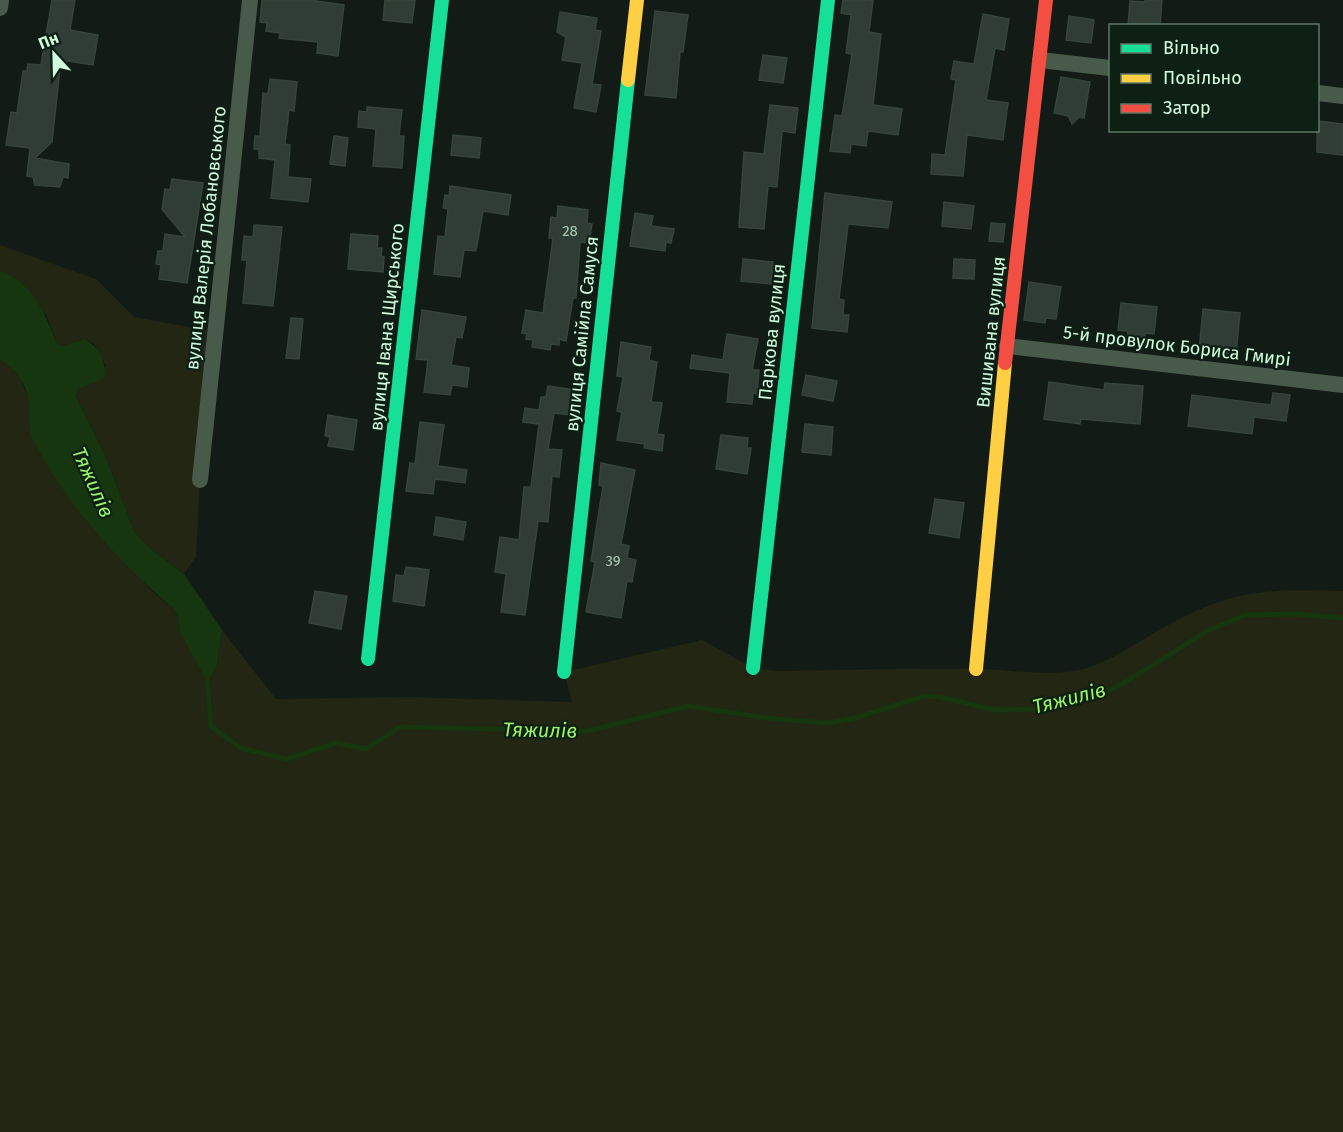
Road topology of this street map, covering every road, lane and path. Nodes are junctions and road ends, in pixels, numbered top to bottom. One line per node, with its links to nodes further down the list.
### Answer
1 (1, 0): 7 (street)
2 (250, 0): 14 (street, вулиця Валерія Лобановського)
3 (442, 0): 15 (street, вулиця Івана Щирського)
4 (637, 0): 18 (street, вулиця Самійла Самуся)
5 (828, 0): 16 (street, Паркова вулиця)
6 (1046, 0): 8 (street, Вишивана вулиця)
7 (0, 8)
8 (1040, 60): 9 (street); 12 (street, Вишивана вулиця)
9 (1109, 68)
10 (1319, 93): 11 (street)
11 (1343, 96)
12 (1007, 346): 13 (street, 5-й провулок Бориса Гмирі); 17 (street, Вишивана вулиця)
13 (1343, 385)
14 (200, 480)
15 (368, 658)
16 (753, 668)
17 (976, 669)
18 (564, 672)

